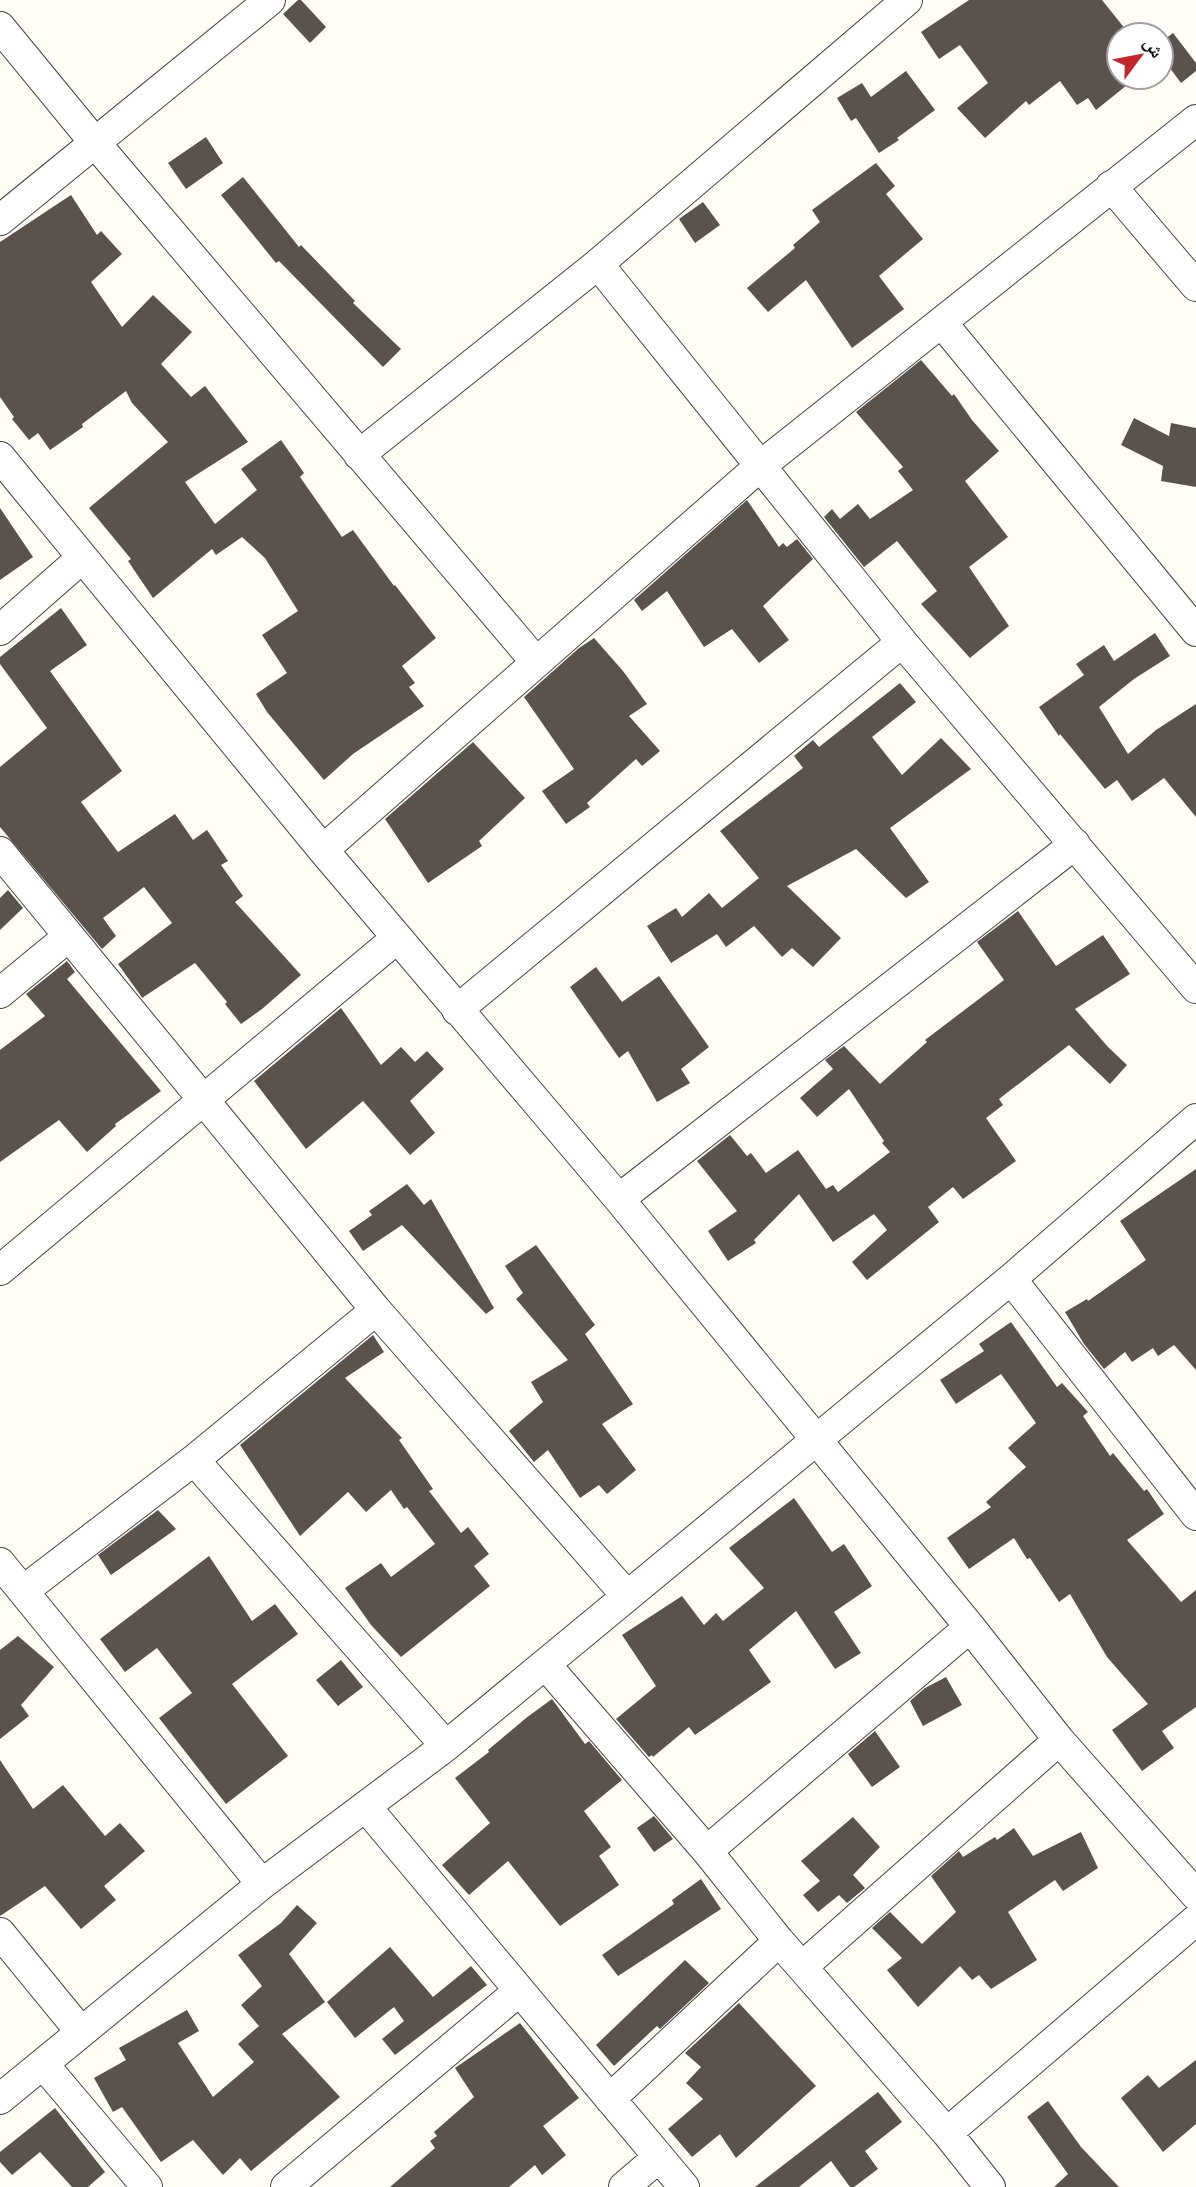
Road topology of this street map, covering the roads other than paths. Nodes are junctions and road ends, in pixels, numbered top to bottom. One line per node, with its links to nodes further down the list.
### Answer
1 (270, 0): 5 (street)
2 (907, 0): 8 (street)
3 (0, 27): 5 (street)
4 (1196, 120): 6 (street)
5 (96, 144): 7 (street); 11 (street)
6 (1111, 186): 9 (street); 10 (street)
7 (0, 220)
8 (598, 264): 11 (street); 13 (street)
9 (1196, 286)
10 (942, 323): 13 (street); 16 (street)
11 (359, 455): 18 (street)
12 (0, 457): 14 (street)
13 (759, 467): 17 (street); 18 (street)
14 (82, 558): 15 (street); 20 (street)
15 (0, 630)
16 (1196, 631)
17 (902, 642): 19 (street); 26 (street)
18 (536, 663): 20 (street)
19 (1075, 844): 24 (street); 29 (street)
20 (323, 850): 23 (street)
21 (0, 852): 22 (street)
22 (68, 937): 25 (street); 27 (street)
23 (397, 939): 26 (street); 27 (street)
24 (1196, 988)
25 (0, 993)
26 (457, 1010): 29 (street)
27 (204, 1100): 30 (street); 32 (street)
28 (1193, 1130): 31 (street)
29 (619, 1199): 33 (street)
30 (0, 1270)
31 (1011, 1279): 33 (street); 35 (street)
32 (376, 1310): 34 (street); 38 (street)
33 (817, 1440): 38 (street); 39 (street)
34 (194, 1460): 37 (street); 42 (street)
35 (1196, 1515)
36 (0, 1563): 37 (street)
37 (23, 1591): 45 (street)
38 (628, 1597): 40 (street)
39 (970, 1628): 41 (street); 44 (street)
40 (545, 1664): 42 (street); 44 (street)
41 (1059, 1740): 46 (street); 50 (street)
42 (446, 1746): 43 (street)
43 (366, 1807): 45 (street); 51 (street)
44 (707, 1851): 49 (street)
45 (262, 1884): 52 (street)
46 (1196, 1895)
47 (1196, 1920): 56 (street)
48 (0, 1933): 52 (street)
49 (779, 1941): 50 (street); 55 (street)
50 (803, 1966): 56 (street)
51 (519, 1991): 55 (street); 59 (street)
52 (81, 2032): 53 (street)
53 (43, 2064): 54 (street); 58 (street)
54 (0, 2099)
55 (610, 2099): 57 (street)
56 (947, 2133): 62 (street)
57 (659, 2157): 60 (street); 61 (street)
58 (147, 2187)
59 (286, 2187)
60 (624, 2187)
61 (684, 2187)
62 (990, 2187)

